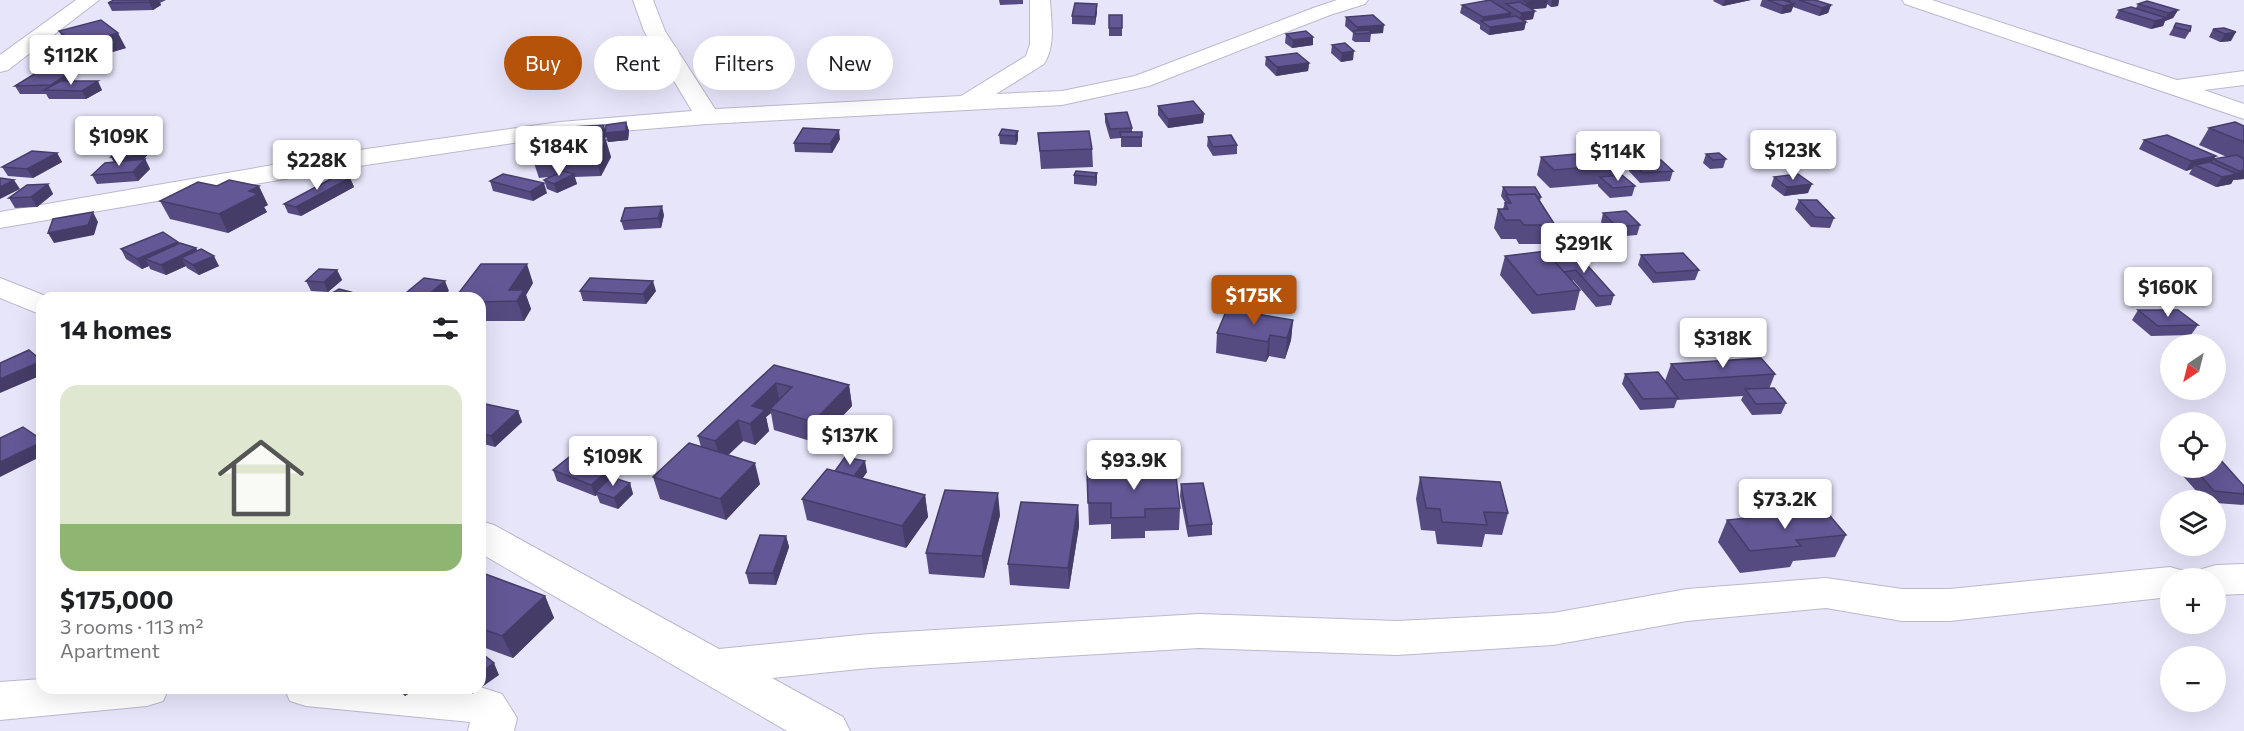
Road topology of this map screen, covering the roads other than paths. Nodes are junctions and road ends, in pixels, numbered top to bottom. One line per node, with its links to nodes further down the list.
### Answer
1 (89, 0): 6 (street)
2 (643, 0): 11 (street)
3 (1040, 0): 9 (street)
4 (1358, 0): 9 (street)
5 (1912, 0): 8 (street)
6 (0, 65)
7 (2244, 78): 8 (street)
8 (2175, 87): 10 (street)
9 (963, 105): 11 (street)
10 (2244, 112)
11 (707, 117): 12 (street)
12 (0, 220)
13 (0, 287): 14 (street)
14 (36, 303)
15 (486, 538): 19 (street)
16 (2244, 579): 17 (street)
17 (2226, 580)
18 (2160, 583): 19 (street)
19 (711, 667): 24 (street)
20 (79, 694): 22 (street)
21 (372, 694): 23 (street)
22 (0, 701)
23 (491, 731)
24 (827, 731)

